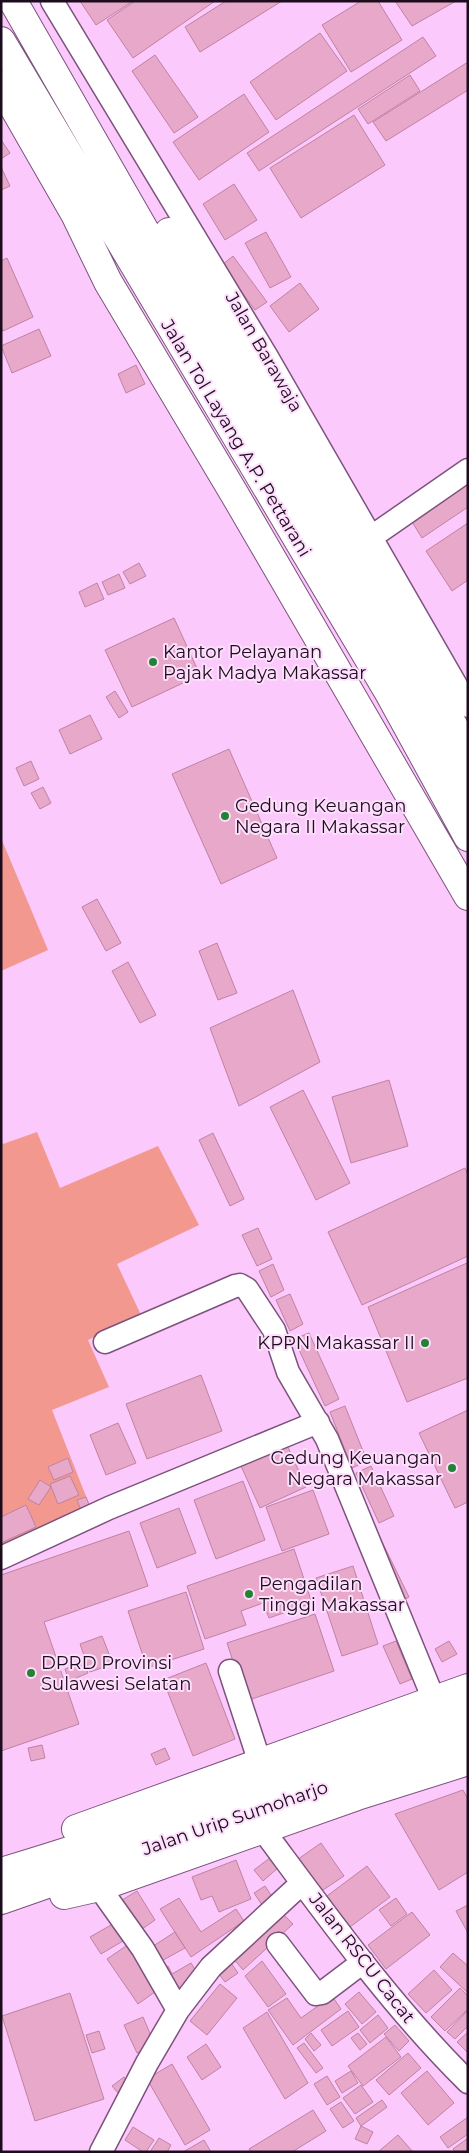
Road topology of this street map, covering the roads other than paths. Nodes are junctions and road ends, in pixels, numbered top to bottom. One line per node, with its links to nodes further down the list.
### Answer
1 (13, 1): 12 (highway, Jalan Tol Layang A.P. Pettarani)
2 (25, 1): 11 (highway)
3 (52, 1): 9 (street, Jalan Barawaja)
4 (1, 41): 13 (highway, Jalan Tol Layang A.P. Pettarani)
5 (1, 85): 7 (highway)
6 (1, 111): 7 (street)
7 (108, 282): 14 (highway)
8 (468, 470): 9 (street)
9 (370, 538): 10 (street, Jalan Barawaja)
10 (468, 706)
11 (468, 751)
12 (468, 794)
13 (468, 837)
14 (468, 896)
15 (105, 1342): 16 (street)
16 (318, 1422): 17 (street); 20 (street)
17 (1, 1558)
18 (230, 1671): 24 (street)
19 (468, 1688): 20 (highway)
20 (434, 1700): 24 (highway)
21 (468, 1708): 26 (highway, Jalan Urip Sumoharjo)
22 (468, 1734): 26 (highway, Jalan Urip Sumoharjo)
23 (468, 1761): 25 (highway)
24 (260, 1762): 27 (highway)
25 (263, 1830): 28 (street, Jalan RSCU Cacat); 29 (highway)
26 (133, 1842): 27 (highway, Jalan Urip Sumoharjo)
27 (18, 1876): 29 (highway); 30 (highway, Jalan Urip Sumoharjo)
28 (302, 1883): 32 (street, Jalan RSCU Cacat); 33 (street)
29 (99, 1887): 33 (street)
30 (1, 1900)
31 (278, 1944): 32 (street)
32 (363, 1962): 34 (street, Jalan RSCU Cacat)
33 (178, 2010): 35 (street)
34 (468, 2082)
35 (101, 2152)

